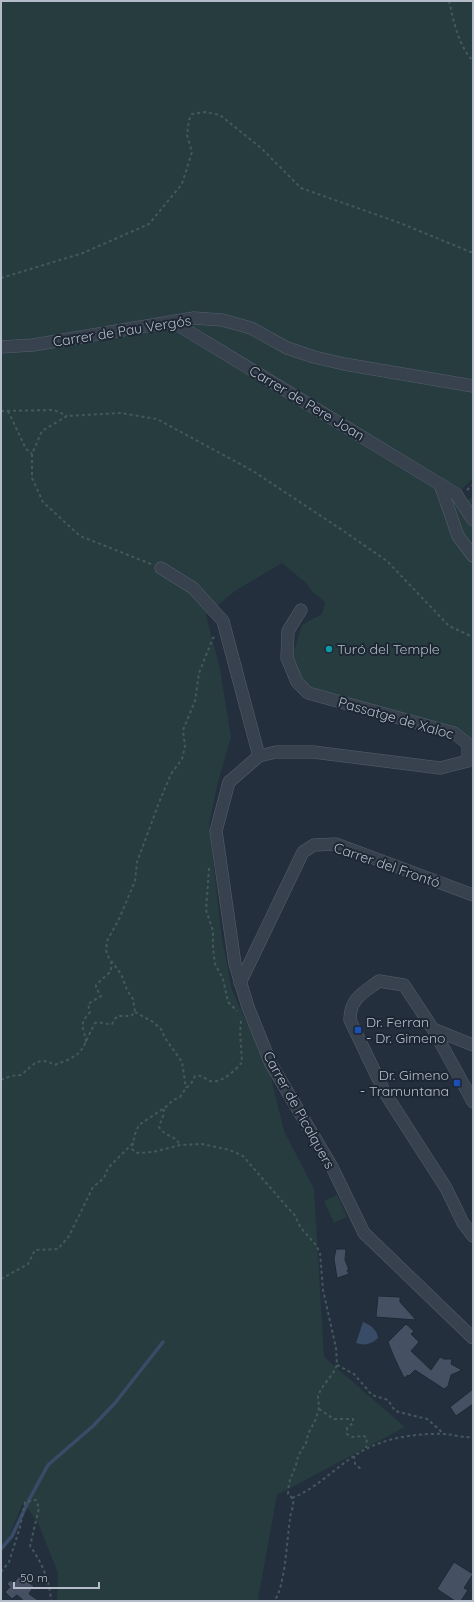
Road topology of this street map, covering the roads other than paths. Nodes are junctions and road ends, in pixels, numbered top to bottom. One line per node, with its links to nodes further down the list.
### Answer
1 (173, 322): 2 (street, Carrer de Pau Vergós); 3 (street, Carrer de Pau Vergós); 4 (street, Carrer de Pere Joan)
2 (1, 347)
3 (473, 386)
4 (440, 484): 5 (street, Carrer de Pere Joan); 6 (street)
5 (473, 520)
6 (473, 556)
7 (161, 568): 9 (street)
8 (301, 610): 9 (street, Passatge de Xaloc)
9 (259, 756): 11 (street, Carrer de Picalquers)
10 (473, 896): 11 (street, Carrer del Frontó)
11 (240, 983): 16 (street, Carrer de Picalquers)
12 (432, 1029): 13 (street); 14 (street); 15 (street)
13 (473, 1046)
14 (473, 1102)
15 (473, 1236)
16 (473, 1338)

